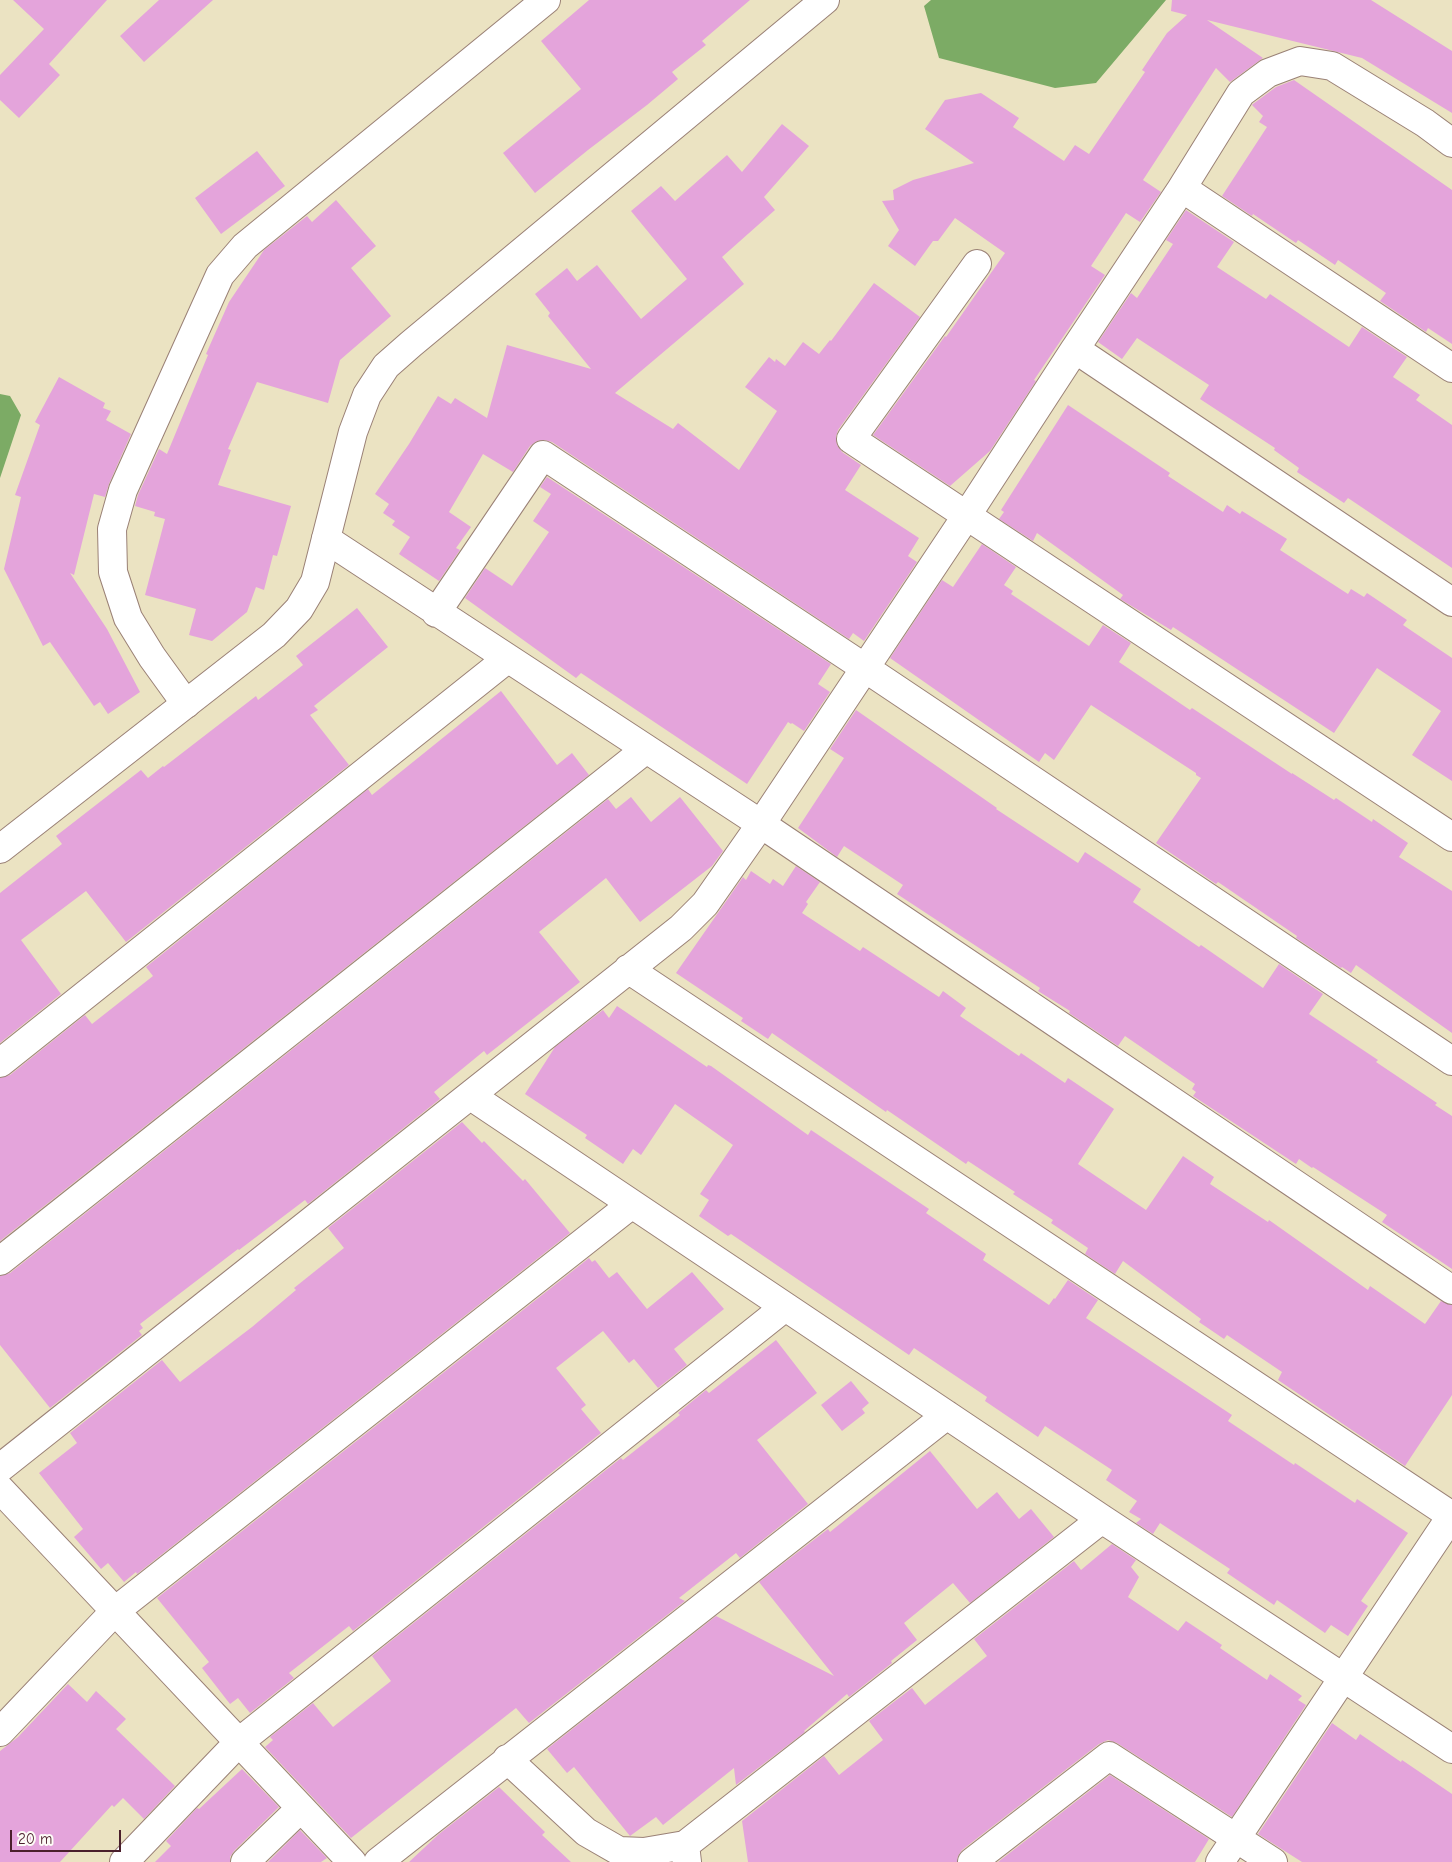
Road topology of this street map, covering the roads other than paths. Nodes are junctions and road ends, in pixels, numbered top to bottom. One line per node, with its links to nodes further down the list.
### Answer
1 (546, 0): 14 (street)
2 (824, 0): 9 (street)
3 (1452, 143): 4 (street)
4 (1182, 188): 6 (street); 7 (street)
5 (977, 264): 8 (street)
6 (1075, 349): 8 (street); 10 (street)
7 (1452, 368)
8 (967, 515): 13 (street); 17 (street)
9 (326, 539): 11 (street); 14 (street)
10 (1452, 602)
11 (436, 613): 12 (street); 13 (street)
12 (507, 659): 15 (street); 21 (street)
13 (865, 668): 16 (street); 20 (street)
14 (186, 704): 18 (street)
15 (645, 750): 16 (street); 24 (street)
16 (761, 824): 19 (street); 25 (street)
17 (1452, 837)
18 (0, 849)
19 (628, 969): 22 (street); 30 (street)
20 (1452, 1062)
21 (0, 1063)
22 (471, 1096): 23 (street); 28 (street)
23 (632, 1204): 26 (street); 32 (street)
24 (0, 1261)
25 (1452, 1290)
26 (785, 1307): 27 (street); 35 (street)
27 (948, 1415): 31 (street); 37 (street)
28 (0, 1468)
29 (0, 1489): 32 (street)
30 (1452, 1516): 33 (street)
31 (1102, 1519): 33 (street); 40 (street)
32 (115, 1611): 34 (street); 35 (street)
33 (1344, 1677): 36 (street); 39 (street)
34 (0, 1732)
35 (239, 1742): 38 (street); 41 (street)
36 (1452, 1749)
37 (507, 1759): 40 (street); 44 (street)
38 (301, 1808): 42 (street); 43 (street)
39 (1236, 1838): 45 (street); 46 (street); 47 (street)
40 (686, 1853)
41 (124, 1862)
42 (245, 1862)
43 (352, 1862)
44 (378, 1862)
45 (972, 1862)
46 (1220, 1862)
47 (1273, 1862)

